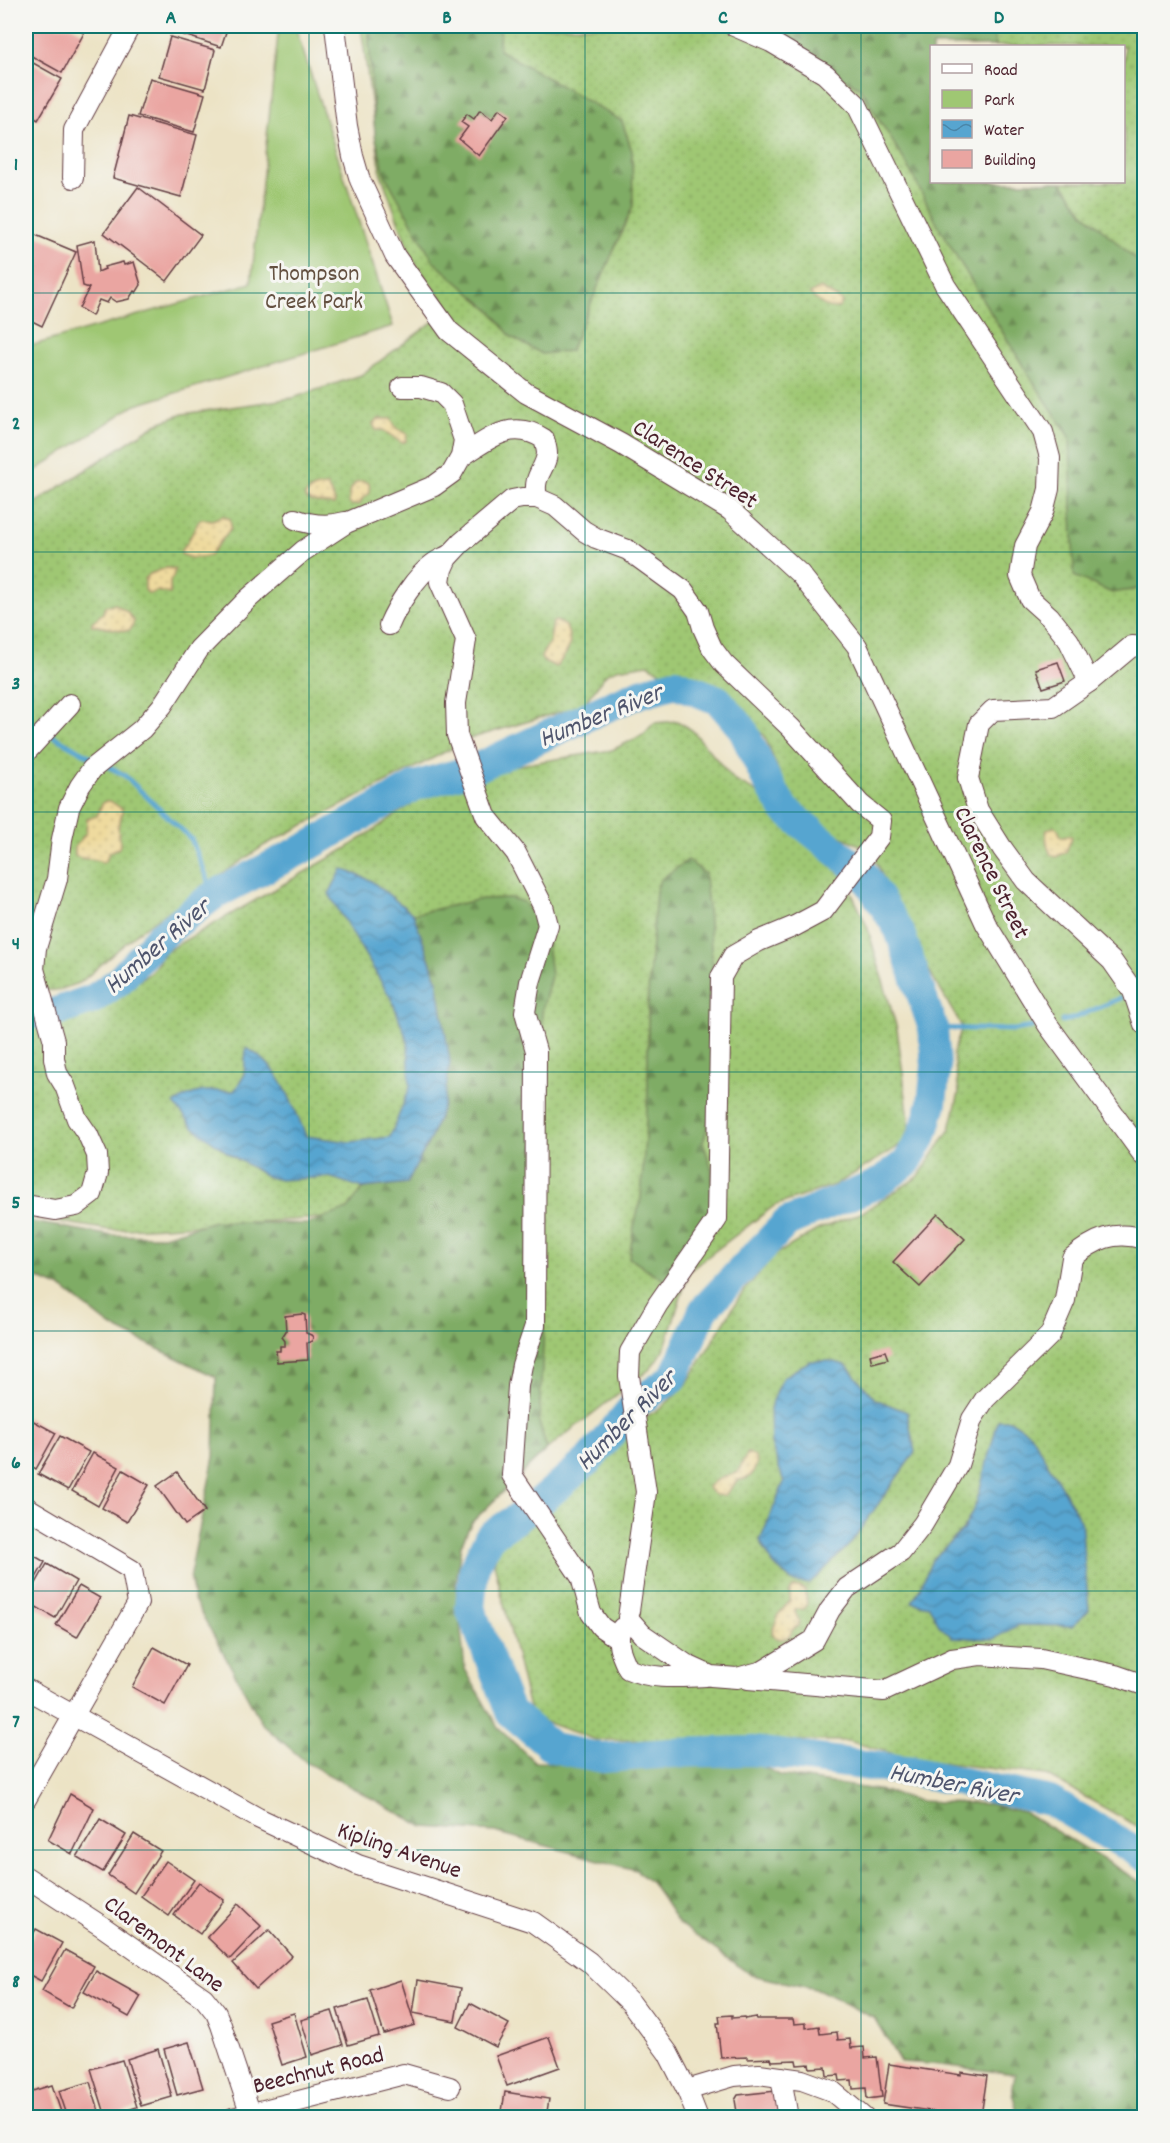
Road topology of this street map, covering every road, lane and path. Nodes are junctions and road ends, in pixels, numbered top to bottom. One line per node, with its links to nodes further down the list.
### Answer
1 (130, 26): 4 (street)
2 (335, 26): 17 (street, Clarence Street)
3 (734, 26): 13 (street)
4 (73, 178)
5 (402, 387): 6 (street)
6 (461, 457): 7 (street); 9 (street)
7 (537, 498): 10 (street); 21 (street)
8 (295, 519): 9 (street)
9 (357, 519): 18 (street)
10 (452, 553): 11 (street); 22 (street)
11 (389, 625)
12 (1144, 647): 13 (street)
13 (1089, 682): 16 (street)
14 (70, 704): 15 (street)
15 (26, 752)
16 (1144, 1024)
17 (1144, 1156)
18 (26, 1205)
19 (1144, 1239): 24 (street)
20 (26, 1507): 27 (street)
21 (628, 1618): 22 (street); 23 (street)
22 (619, 1638): 23 (street)
23 (715, 1676): 24 (street)
24 (737, 1678): 25 (street)
25 (1144, 1685)
26 (26, 1689): 27 (street, Kipling Avenue)
27 (73, 1715): 28 (street); 32 (street, Kipling Avenue)
28 (26, 1799)
29 (26, 1877): 33 (street, Claremont Lane)
30 (780, 2077): 32 (street); 35 (street); 36 (street)
31 (450, 2087): 33 (street, Beechnut Road)
32 (687, 2090): 34 (street, Kipling Avenue)
33 (242, 2115)
34 (698, 2118)
35 (788, 2118)
36 (864, 2118)

